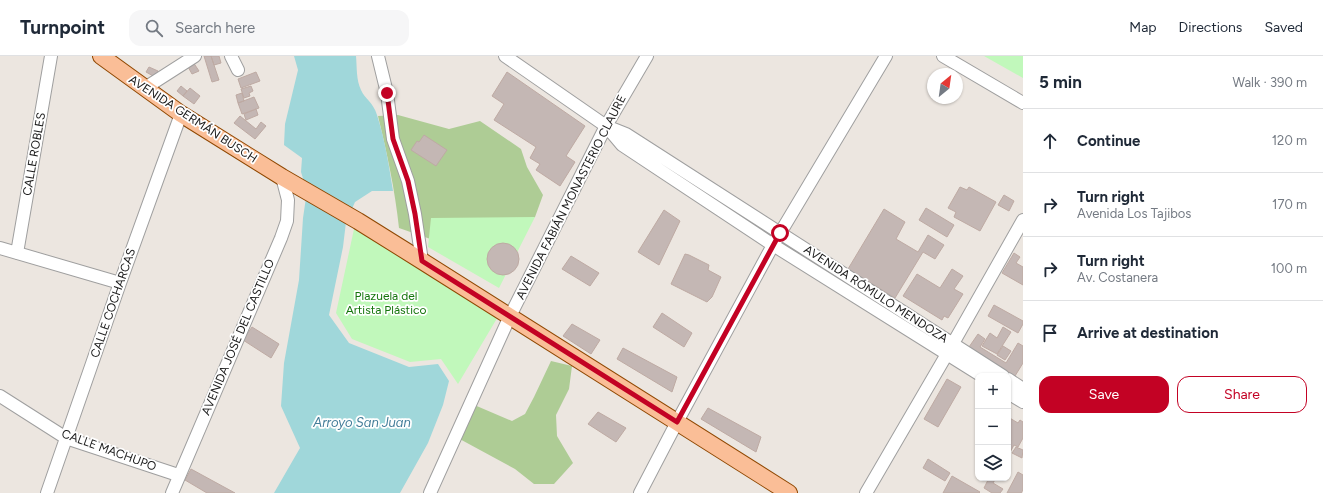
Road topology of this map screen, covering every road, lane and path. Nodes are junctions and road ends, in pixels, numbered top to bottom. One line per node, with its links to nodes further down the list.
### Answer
1 (51, 56): 20 (street, CALLE ROBLES)
2 (101, 56): 11 (main road, AVENIDA GERMÁN BUSCH)
3 (195, 56): 11 (street)
4 (231, 56): 10 (street)
5 (378, 56): 21 (street)
6 (505, 56): 14 (street, AVENIDA RÓMULO MENDOZA)
7 (647, 56): 14 (street, AVENIDA FABIÁN MONASTERIO CLAURE)
8 (886, 56): 17 (street)
9 (943, 56): 12 (street)
10 (238, 70)
11 (145, 88): 13 (main road, AVENIDA GERMÁN BUSCH)
12 (1023, 103)
13 (182, 114): 15 (main road, AVENIDA GERMÁN BUSCH); 22 (street, CALLE COCHARCAS)
14 (606, 126): 17 (street, AVENIDA RÓMULO MENDOZA); 18 (street, AVENIDA RÓMULO MENDOZA); 23 (street, AVENIDA FABIÁN MONASTERIO CLAURE)
15 (285, 178): 21 (main road, AVENIDA GERMÁN BUSCH); 34 (street, AVENIDA JOSÉ DEL CASTILLO)
16 (1023, 220): 24 (street)
17 (780, 233): 18 (street); 24 (street, AVENIDA RÓMULO MENDOZA)
18 (773, 245): 24 (street, AVENIDA RÓMULO MENDOZA); 32 (street)
19 (0, 248): 20 (street)
20 (17, 253): 22 (street)
21 (422, 261): 23 (main road, AVENIDA GERMÁN BUSCH)
22 (120, 283): 33 (street, CALLE COCHARCAS)
23 (510, 316): 32 (main road, AVENIDA GERMÁN BUSCH); 37 (street, AVENIDA FABIÁN MONASTERIO CLAURE)
24 (950, 349): 25 (street, AVENIDA RÓMULO MENDOZA); 26 (street, AVENIDA RÓMULO MENDOZA); 40 (street)
25 (978, 373)
26 (997, 373)
27 (1011, 381): 28 (street)
28 (1023, 389)
29 (1011, 395): 31 (street)
30 (0, 396): 33 (street, CALLE MACHUPO)
31 (1023, 402)
32 (677, 422): 38 (street); 39 (main road, AVENIDA GERMÁN BUSCH)
33 (66, 438): 34 (street, CALLE MACHUPO); 35 (street, CALLE COCHARCAS)
34 (178, 475): 36 (street, AVENIDA JOSÉ DEL CASTILLO)
35 (47, 493)
36 (172, 493)
37 (430, 493)
38 (640, 493)
39 (788, 493)
40 (866, 493)

